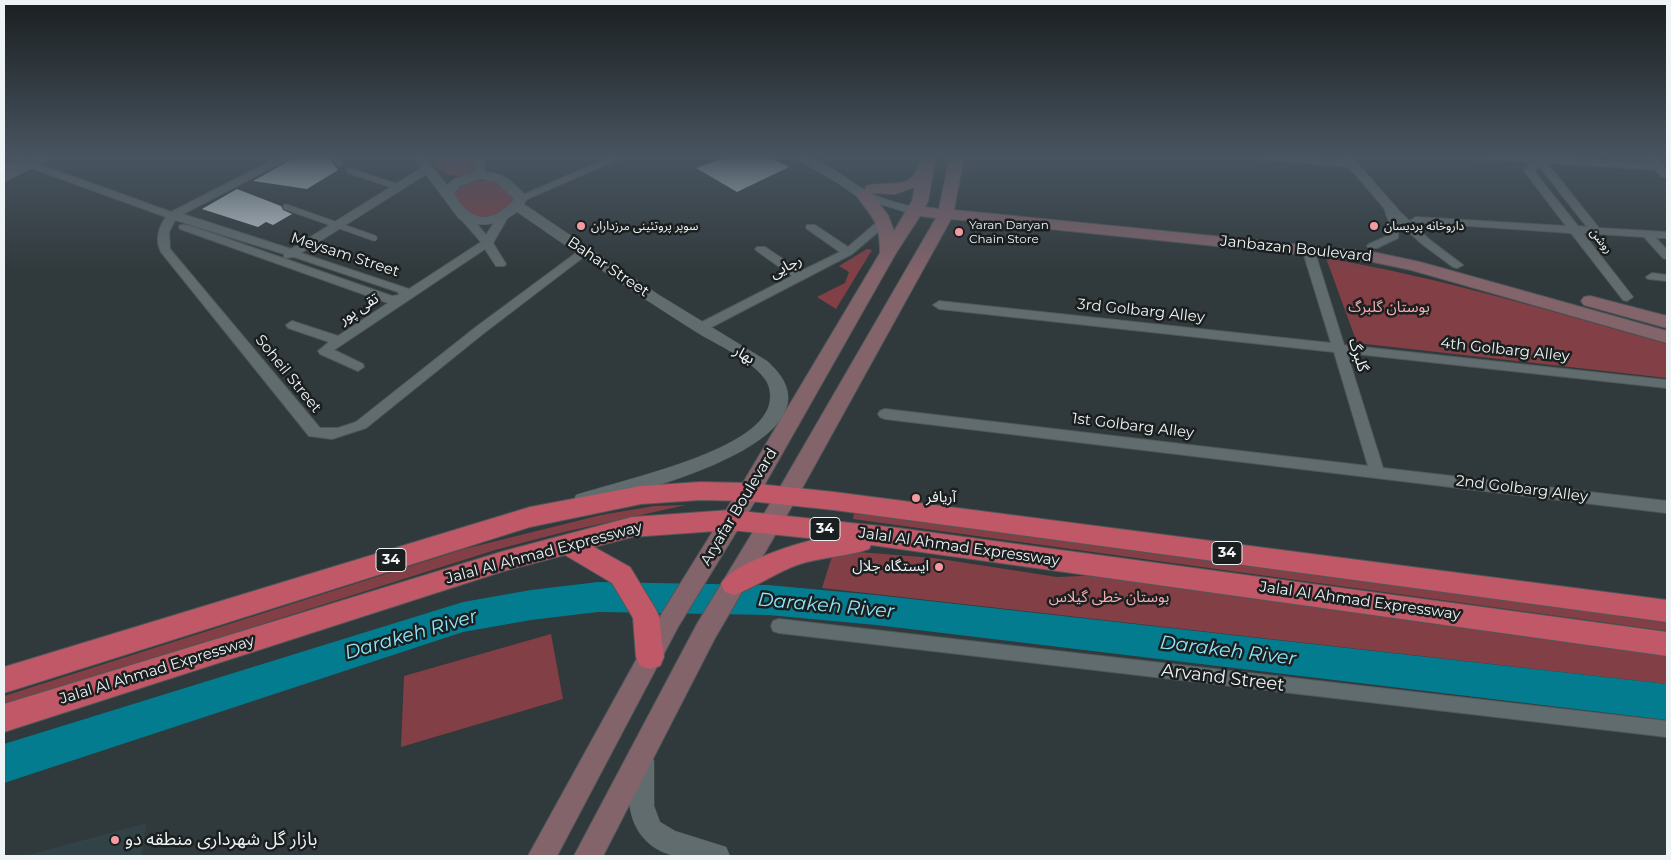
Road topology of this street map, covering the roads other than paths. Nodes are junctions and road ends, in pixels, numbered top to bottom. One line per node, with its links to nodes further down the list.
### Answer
1 (118, 196): 19 (street)
2 (210, 196): 19 (street)
3 (384, 196): 24 (street)
4 (449, 196): 20 (street)
5 (514, 196): 14 (street)
6 (532, 196): 14 (street)
7 (869, 196): 38 (main road)
8 (874, 196): 16 (street)
9 (920, 196): 16 (main road, Aryafar Boulevard)
10 (949, 196): 18 (main road)
11 (1379, 196): 15 (street)
12 (1548, 196): 26 (street, روشن)
13 (1568, 196): 27 (street)
14 (519, 202): 21 (street); 35 (street, Bahar Street)
15 (1386, 204): 32 (street); 43 (street)
16 (918, 206): 18 (main road, Janbazan Boulevard); 38 (main road, Aryafar Boulevard)
17 (286, 207): 24 (lane)
18 (947, 209): 32 (main road, Janbazan Boulevard); 34 (main road, Janbazan Boulevard); 61 (main road)
19 (172, 216): 35 (street, Soheil Street); 37 (street, Meysam Street); 41 (street, Meysam Street)
20 (465, 217): 21 (street); 31 (street)
21 (503, 217): 31 (street)
22 (1416, 220): 26 (street)
23 (881, 224): 36 (street, رجایی)
24 (337, 226): 30 (lane); 37 (street)
25 (811, 227): 36 (street)
26 (1574, 230): 27 (street); 47 (street, روشن)
27 (1596, 231): 28 (street)
28 (1647, 234): 29 (street); 39 (street)
29 (1667, 235)
30 (374, 238)
31 (487, 243): 42 (street); 48 (street, تقی پور)
32 (1374, 246): 40 (main road, Janbazan Boulevard)
33 (761, 249): 44 (street)
34 (1308, 249): 40 (main road, Janbazan Boulevard); 55 (street, گلبرگ)
35 (584, 252): 52 (street, Bahar Street)
36 (848, 252): 44 (street, رجایی)
37 (292, 253): 41 (street); 48 (street, Meysam Street)
38 (888, 253): 60 (main road, Aryafar Boulevard)
39 (1667, 256)
40 (1414, 260): 43 (main road, Janbazan Boulevard); 53 (main road, Janbazan Boulevard)
41 (281, 261): 48 (street, Meysam Street)
42 (500, 264)
43 (1457, 265): 50 (main road, Janbazan Boulevard)
44 (800, 276): 52 (street, رجایی)
45 (1652, 277): 46 (street)
46 (1667, 278)
47 (1628, 297)
48 (405, 298): 54 (street, تقی پور)
49 (939, 305): 55 (street, 3rd Golbarg Alley)
50 (1667, 322)
51 (292, 325): 54 (street)
52 (700, 328): 63 (street, بهار)
53 (1667, 337)
54 (339, 341): 56 (street, تقی پور)
55 (1339, 349): 57 (street, 4th Golbarg Alley); 59 (street, گلبرگ)
56 (358, 367)
57 (1667, 384)
58 (885, 414): 59 (street, 1st Golbarg Alley)
59 (1377, 471): 62 (street, 2nd Golbarg Alley)
60 (749, 492): 61 (highway, Jalal Al Ahmad Expressway / 34); 63 (highway, Jalal Al Ahmad Expressway / 34); 64 (main road, Aryafar Boulevard)
61 (787, 496): 65 (main road); 70 (highway, Jalal Al Ahmad Expressway / 34)
62 (1667, 506)
63 (530, 517): 68 (highway, Jalal Al Ahmad Expressway / 34)
64 (731, 520): 65 (highway, Jalal Al Ahmad Expressway / 34); 67 (highway, Jalal Al Ahmad Expressway / 34); 72 (main road, Aryafar Boulevard)
65 (771, 523): 66 (highway, Jalal Al Ahmad Expressway / 34); 69 (main road)
66 (898, 538): 69 (highway); 74 (highway, Jalal Al Ahmad Expressway / 34)
67 (567, 544): 71 (highway, Jalal Al Ahmad Expressway / 34); 72 (highway)
68 (342, 575): 71 (highway); 76 (highway, Jalal Al Ahmad Expressway / 34)
69 (734, 584): 79 (main road)
70 (1667, 611)
71 (341, 612): 77 (highway, Jalal Al Ahmad Expressway / 34)
72 (658, 618): 75 (highway)
73 (779, 626): 78 (street, Arvand Street)
74 (1667, 644)
75 (650, 657): 80 (main road)
76 (4, 680)
77 (4, 718)
78 (1667, 729)
79 (642, 752): 81 (main road); 82 (street)
80 (542, 856)
81 (588, 856)
82 (717, 856)

